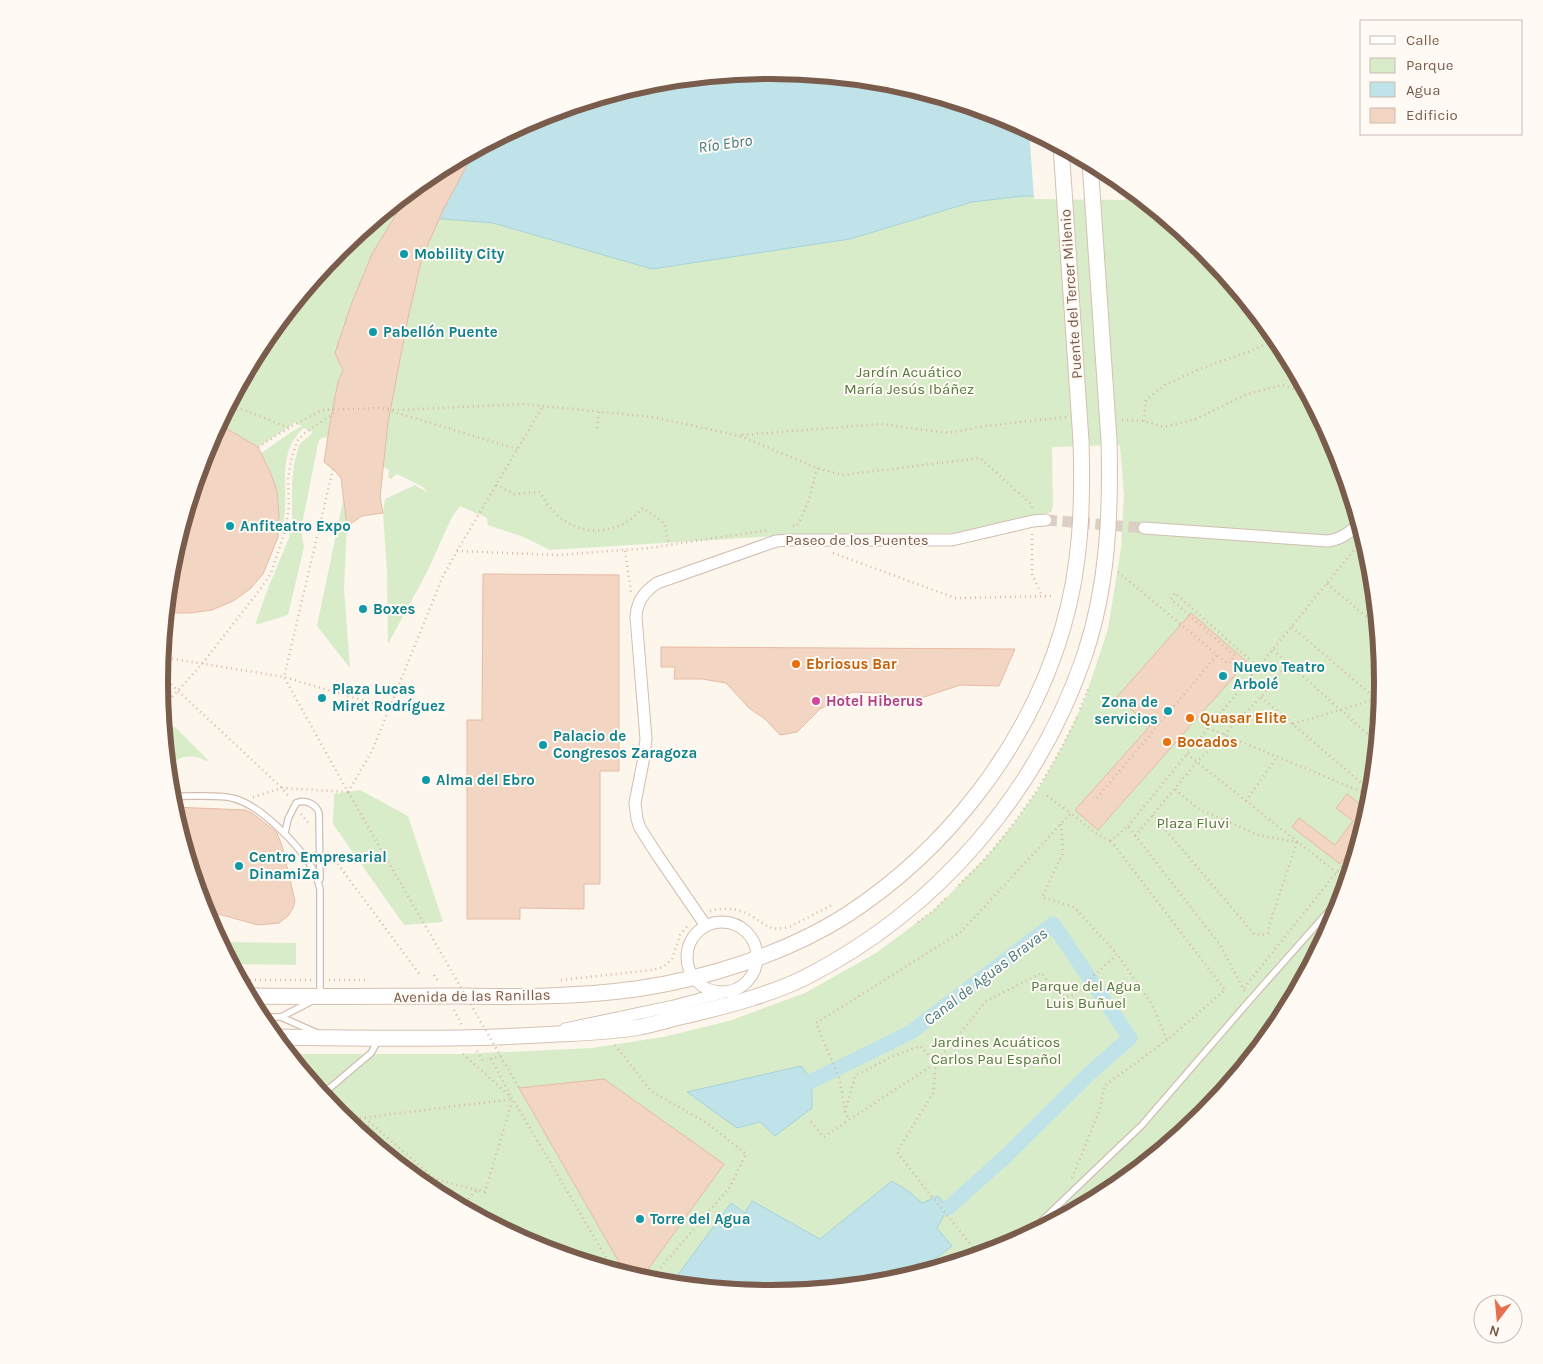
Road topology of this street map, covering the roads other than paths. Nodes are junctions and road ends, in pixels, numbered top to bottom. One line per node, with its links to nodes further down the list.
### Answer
1 (1062, 154): 3 (main road, Puente del Tercer Milenio, bridge)
2 (1091, 170): 18 (main road, Puente del Tercer Milenio, bridge)
3 (1081, 442): 12 (main road, Avenida de las Ranillas)
4 (1046, 520): 11 (street, Paseo de los Puentes)
5 (1144, 528): 6 (street)
6 (1354, 528)
7 (179, 796): 8 (lane)
8 (285, 834): 9 (lane); 9 (lane)
9 (320, 889): 17 (lane)
10 (1330, 909): 26 (lane)
11 (706, 926): 12 (street); 13 (street)
12 (757, 958): 13 (main road, Avenida de las Ranillas); 14 (street)
13 (700, 982): 14 (street, Avenida de las Ranillas); 15 (street); 17 (main road, Avenida de las Ranillas)
14 (727, 991): 15 (street)
15 (716, 995): 18 (street); 21 (street)
16 (257, 996): 17 (main road, Avenida de las Ranillas)
17 (320, 996): 20 (lane)
18 (742, 1002): 21 (main road)
19 (270, 1017): 20 (lane)
20 (281, 1017): 23 (lane)
21 (547, 1035): 24 (main road)
22 (285, 1037): 23 (main road)
23 (328, 1038): 24 (main road)
24 (380, 1038): 25 (lane)
25 (326, 1089)
26 (1043, 1220)

